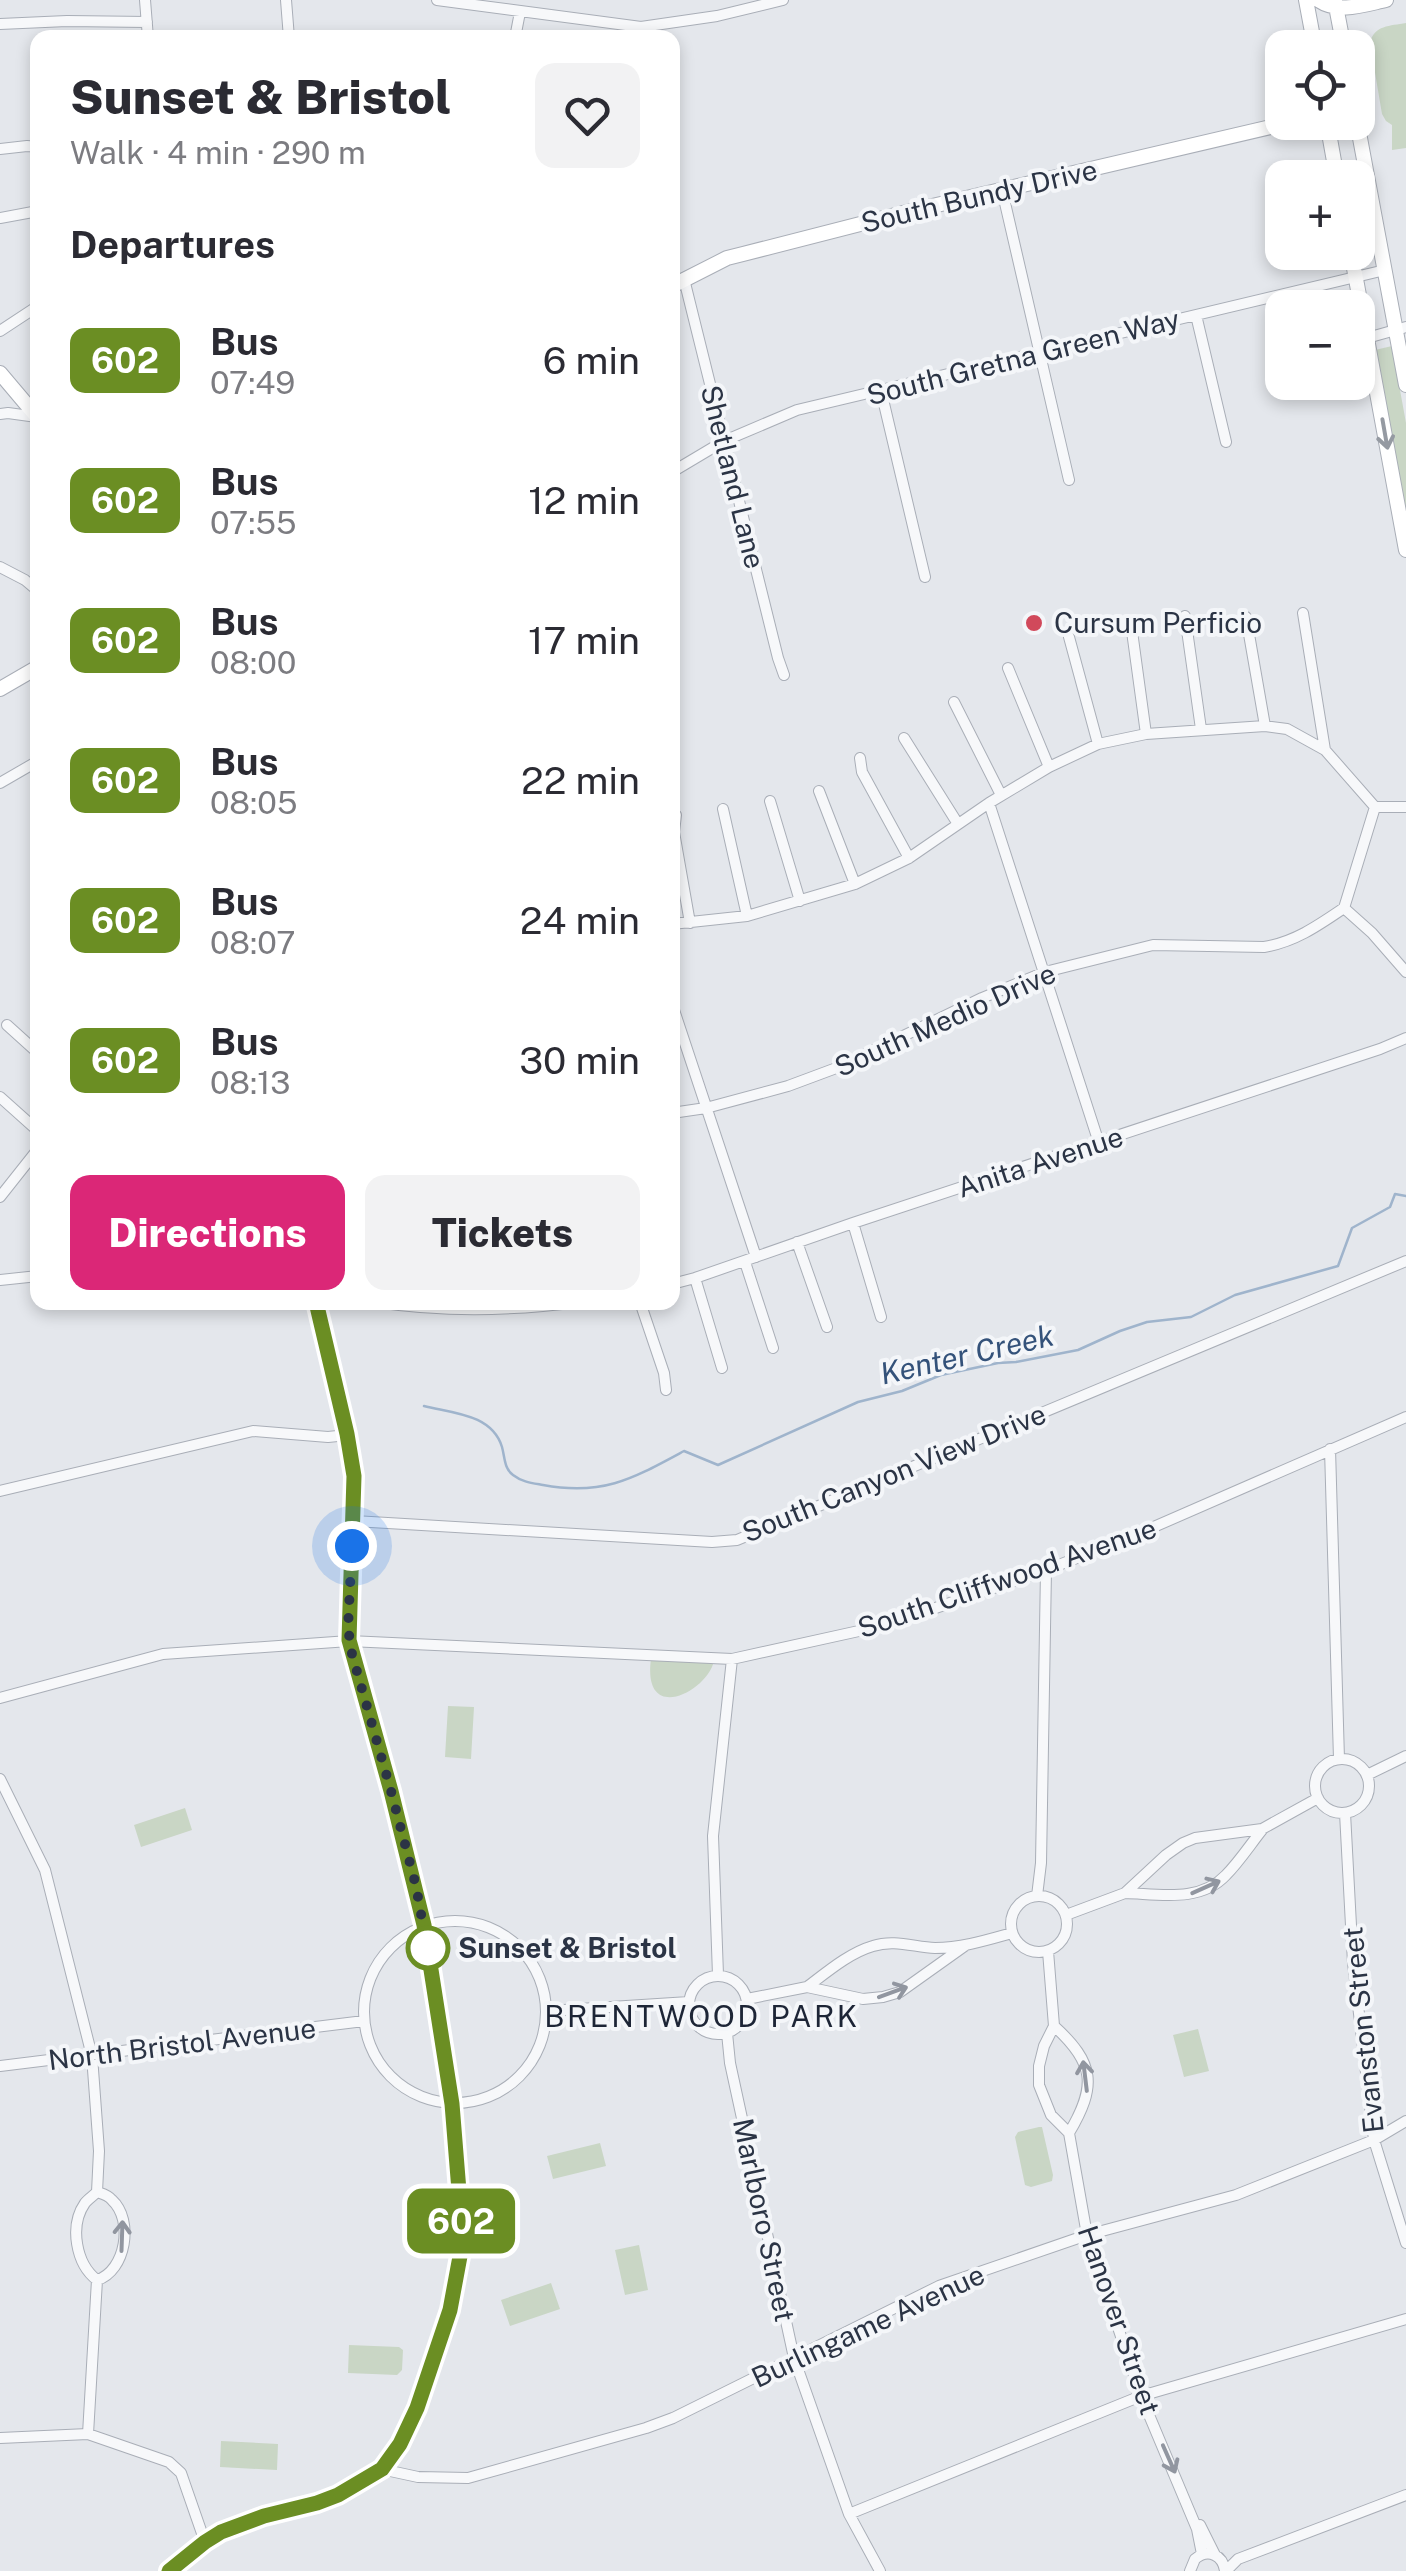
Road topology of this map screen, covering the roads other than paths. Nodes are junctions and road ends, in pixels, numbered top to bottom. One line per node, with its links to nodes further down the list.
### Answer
1 (146, 0): 10 (street)
2 (286, 0): 13 (street)
3 (438, 0): 9 (street)
4 (783, 0): 9 (street)
5 (1306, 0): 15 (main road)
6 (1318, 0): 8 (main road)
7 (1386, 0): 8 (main road)
8 (1336, 4): 16 (main road); 17 (main road)
9 (520, 12): 14 (street)
10 (147, 22): 11 (street); 12 (street)
11 (0, 24)
12 (148, 30)
13 (288, 30)
14 (517, 30)
15 (1311, 30)
16 (1320, 30)
17 (1341, 30)
18 (1265, 128): 22 (main road, South Bundy Drive)
19 (1360, 140): 26 (main road)
20 (30, 147): 21 (street)
21 (0, 148)
22 (1002, 190): 28 (main road, South Bundy Drive); 36 (street)
23 (30, 212): 24 (street)
24 (0, 218)
25 (1354, 270): 27 (main road)
26 (1385, 270): 27 (street, South Gretna Green Way); 33 (main road)
27 (1355, 277): 30 (main road); 32 (street, South Gretna Green Way)
28 (680, 281)
29 (680, 289): 44 (street, Shetland Lane)
30 (1358, 290)
31 (30, 311): 34 (street)
32 (1196, 315): 36 (street, South Gretna Green Way); 45 (street)
33 (1401, 329): 35 (street); 39 (main road)
34 (0, 331)
35 (1375, 336)
36 (1040, 352): 40 (street, South Gretna Green Way); 47 (street)
37 (0, 373): 41 (main road)
38 (1375, 381): 48 (main road, one-way to 48)
39 (1406, 385)
40 (881, 392): 44 (street, South Gretna Green Way); 50 (street)
41 (30, 409)
42 (0, 414): 43 (street)
43 (30, 417)
44 (724, 441): 46 (street, South Gretna Green Way); 59 (street, Shetland Lane)
45 (1226, 442)
46 (680, 467)
47 (1069, 480)
48 (1406, 550)
49 (0, 567): 51 (street)
50 (925, 578)
51 (30, 584)
52 (1303, 613): 67 (street)
53 (1185, 616): 63 (street)
54 (1246, 617): 62 (street)
55 (1131, 624): 64 (street)
56 (1069, 637): 66 (street)
57 (1008, 668): 70 (street)
58 (30, 672): 60 (main road)
59 (784, 675)
60 (0, 689)
61 (954, 702): 73 (street)
62 (1265, 726): 63 (street); 67 (street)
63 (1201, 729): 64 (street)
64 (1146, 734): 66 (street)
65 (904, 738): 79 (street)
66 (1098, 744): 70 (street)
67 (1325, 750): 76 (street)
68 (860, 758): 80 (street)
69 (30, 766): 71 (street)
70 (1049, 766): 73 (street)
71 (0, 783)
72 (819, 790): 82 (street)
73 (1001, 796): 75 (street)
74 (770, 801): 83 (street)
75 (989, 803): 79 (street); 88 (street)
76 (1375, 807): 77 (street); 84 (street)
77 (1406, 807)
78 (723, 809): 85 (street)
79 (958, 824): 80 (street)
80 (909, 858): 82 (street)
81 (680, 866): 86 (street)
82 (855, 884): 83 (street)
83 (800, 901): 85 (street)
84 (1344, 908): 88 (street, South Medio Drive); 89 (street)
85 (747, 916): 86 (street)
86 (690, 923): 87 (street)
87 (680, 924)
88 (1045, 972): 95 (street, South Medio Drive); 98 (street)
89 (1405, 972)
90 (7, 1024): 93 (street)
91 (680, 1028): 95 (street)
92 (1406, 1038): 98 (street, Anita Avenue)
93 (30, 1046)
94 (0, 1097): 97 (street)
95 (706, 1108): 96 (street, South Medio Drive); 105 (street)
96 (680, 1112)
97 (30, 1125)
98 (1100, 1143): 103 (street, Anita Avenue)
99 (30, 1159): 101 (street)
100 (0, 1174): 101 (street)
101 (11, 1184): 102 (street)
102 (0, 1197)
103 (853, 1223): 104 (street, Anita Avenue); 113 (street)
104 (797, 1242): 105 (street, Anita Avenue); 114 (street)
105 (750, 1260): 108 (street, Anita Avenue); 115 (street)
106 (1406, 1261): 122 (street, South Canyon View Drive)
107 (30, 1277): 109 (street)
108 (695, 1278): 110 (street, Anita Avenue); 116 (street)
109 (0, 1280)
110 (680, 1282)
111 (318, 1310): 119 (main road)
112 (643, 1310): 117 (street)
113 (880, 1318)
114 (826, 1327)
115 (773, 1348)
116 (722, 1368)
117 (666, 1390)
118 (1406, 1417): 120 (street, South Cliffwood Avenue)
119 (347, 1434): 121 (street); 122 (main road)
120 (1330, 1449): 123 (street, South Cliffwood Avenue); 128 (street)
121 (0, 1491)
122 (354, 1521): 124 (main road)
123 (1046, 1570): 125 (street, South Cliffwood Avenue); 135 (street)
124 (349, 1640): 125 (street, South Cliffwood Avenue); 126 (street, South Cliffwood Avenue); 137 (main road)
125 (732, 1659): 141 (street)
126 (0, 1698)
127 (1406, 1756): 129 (street)
128 (1339, 1759): 129 (street); 131 (street)
129 (1367, 1775): 132 (street)
130 (0, 1778): 149 (street)
131 (1318, 1798): 132 (street); 133 (street)
132 (1346, 1813): 154 (street, Evanston Street)
133 (1262, 1829): 134 (street); 134 (street, one-way to 133)
134 (1125, 1893): 136 (street)
135 (1037, 1896): 136 (street); 138 (street)
136 (1066, 1915): 140 (street)
137 (424, 1925): 145 (street); 146 (street); 151 (main road)
138 (1012, 1934): 139 (street); 140 (street)
139 (966, 1945): 142 (street); 142 (street, one-way to 139)
140 (1048, 1952): 147 (street, Hanover Street)
141 (718, 1975): 143 (street); 144 (street)
142 (808, 1987): 143 (street)
143 (747, 1999): 148 (street)
144 (689, 2002): 145 (street); 148 (street)
145 (548, 2011): 151 (street)
146 (364, 2020): 149 (street, North Bristol Avenue); 151 (street)
147 (1054, 2026): 153 (street, Hanover Street); 153 (street, one-way to 147)
148 (727, 2033): 160 (street, Marlboro Street)
149 (92, 2056): 150 (street, North Bristol Avenue); 155 (street)
150 (0, 2066)
151 (452, 2104): 164 (main road)
152 (1406, 2121): 154 (street, Burlingame Avenue)
153 (1068, 2133): 156 (street, Hanover Street)
154 (1374, 2140): 156 (street, Burlingame Avenue); 157 (street, Evanston Street)
155 (98, 2192): 158 (street); 158 (street, one-way to 155)
156 (1087, 2235): 160 (street, Burlingame Avenue); 161 (street, Hanover Street)
157 (1406, 2242)
158 (98, 2280): 162 (street)
159 (1406, 2319): 161 (street)
160 (794, 2358): 164 (street, Burlingame Avenue); 167 (street, Marlboro Street)
161 (1141, 2396): 166 (street, Hanover Street, one-way to 166); 167 (street)
162 (88, 2434): 163 (street); 168 (street)
163 (0, 2438)
164 (382, 2469): 168 (main road)
165 (1406, 2495): 170 (street)
166 (1187, 2502): 169 (street, Hanover Street); 171 (street, Hanover Street)
167 (850, 2514): 173 (street, Marlboro Street)
168 (205, 2542): 172 (main road)
169 (1217, 2556): 170 (street); 171 (street, Hanover Street); 174 (street, Hanover Street)
170 (1238, 2558): 174 (street)
171 (1193, 2564)
172 (169, 2571)
173 (880, 2571)
174 (1226, 2571)

